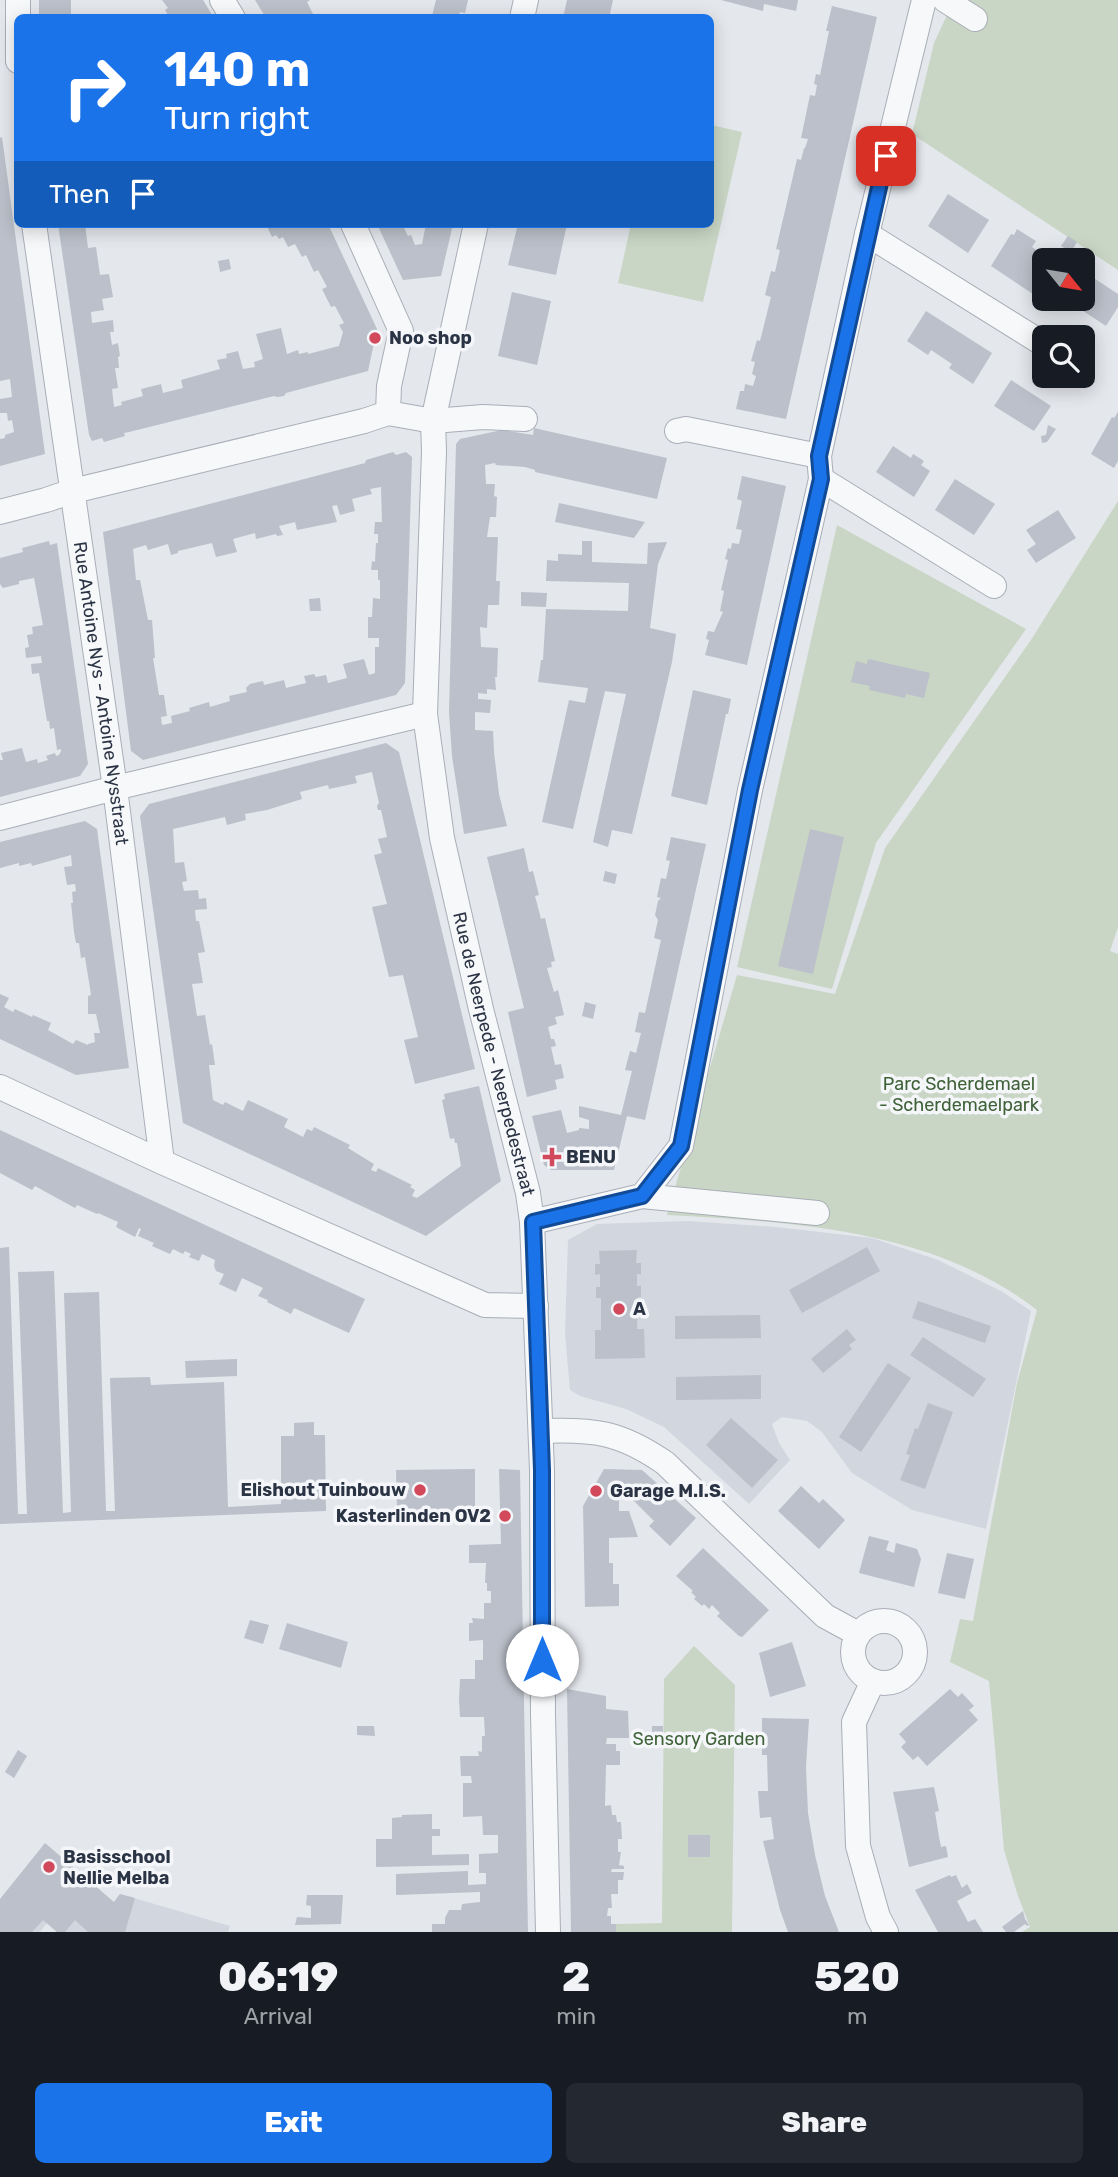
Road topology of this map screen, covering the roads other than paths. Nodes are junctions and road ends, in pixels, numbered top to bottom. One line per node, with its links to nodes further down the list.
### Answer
1 (924, 0): 7 (street)
2 (945, 0): 3 (street)
3 (975, 19)
4 (35, 228): 14 (street, Rue Antoine Nys - Antoine Nysstraat)
5 (355, 228): 9 (street)
6 (475, 228): 11 (street, Rue de Neerpede - Neerpedestraat)
7 (867, 234): 8 (street); 13 (street)
8 (1032, 337)
9 (388, 413): 11 (street); 14 (street)
10 (525, 419): 11 (street)
11 (433, 421): 17 (street, Rue de Neerpede - Neerpedestraat)
12 (677, 431): 13 (street)
13 (820, 468): 16 (street); 22 (street)
14 (73, 491): 15 (street); 18 (street, Rue Antoine Nys - Antoine Nysstraat)
15 (0, 512)
16 (993, 586)
17 (425, 714): 18 (street); 24 (street, Rue de Neerpede - Neerpedestraat)
18 (115, 788): 19 (street); 21 (street, Rue Antoine Nys - Antoine Nysstraat)
19 (0, 818)
20 (0, 1087): 21 (street)
21 (162, 1162): 25 (street)
22 (642, 1196): 23 (street); 24 (street)
23 (817, 1213)
24 (533, 1222): 25 (street, Rue de Neerpede - Neerpedestraat)
25 (536, 1306): 26 (street, Rue de Neerpede - Neerpedestraat)
26 (541, 1431): 27 (street); 29 (street, Rue de Neerpede - Neerpedestraat)
27 (858, 1634): 28 (street); 28 (street)
28 (873, 1681): 30 (street)
29 (548, 1932)
30 (886, 1932)

